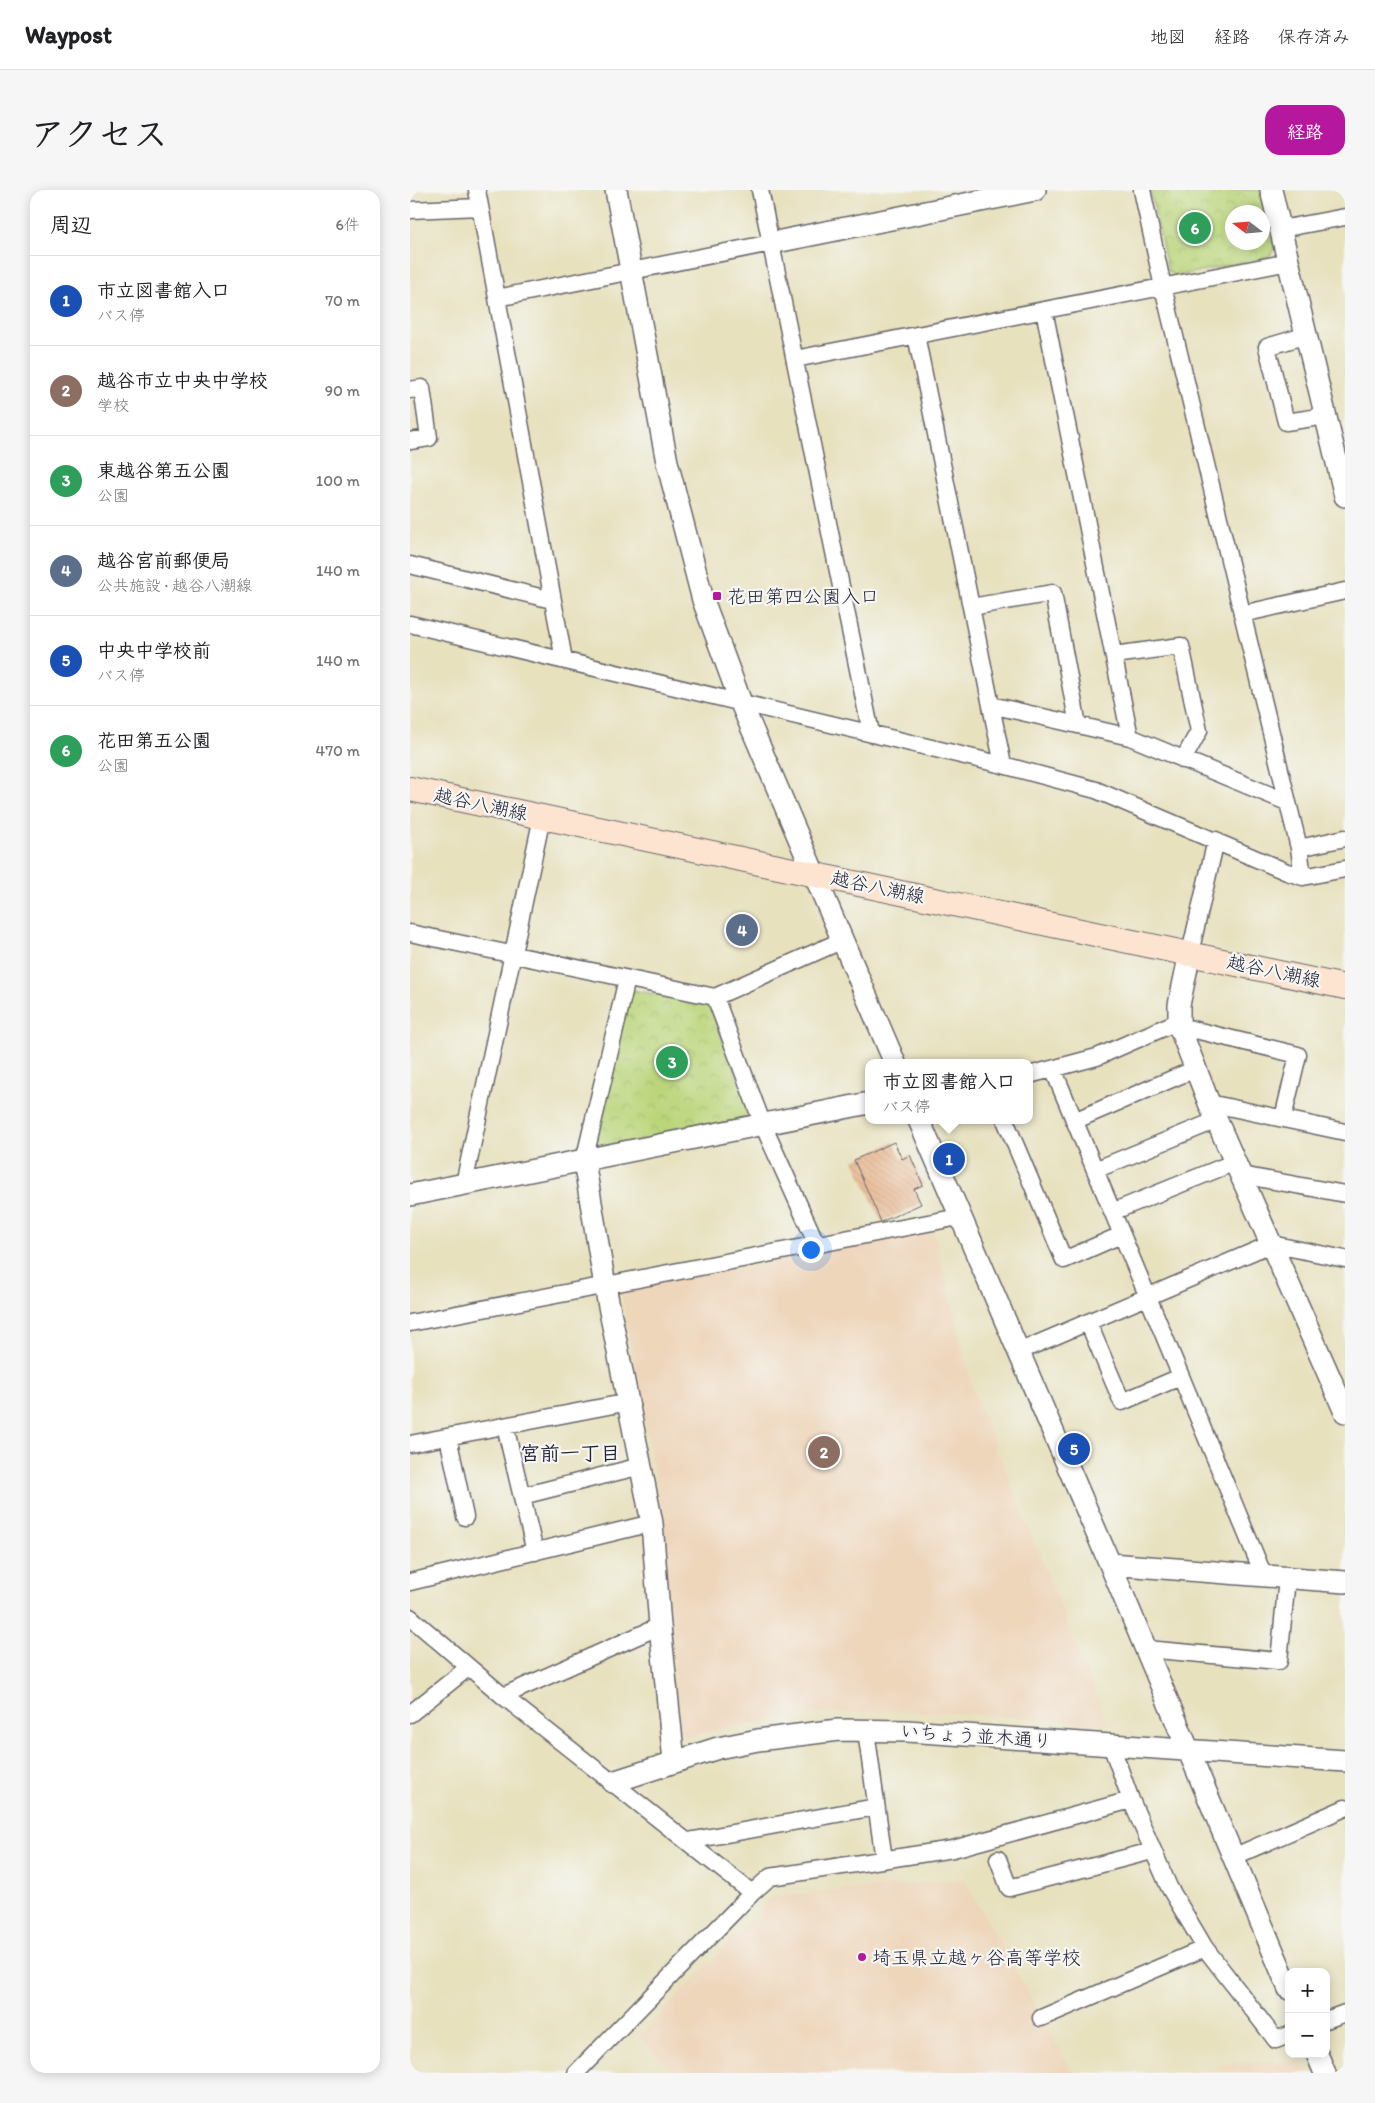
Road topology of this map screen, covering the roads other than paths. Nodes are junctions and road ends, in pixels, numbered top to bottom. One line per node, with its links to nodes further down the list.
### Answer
1 (476, 190): 7 (street)
2 (616, 190): 13 (street)
3 (760, 190): 11 (street)
4 (1035, 190): 11 (street)
5 (1142, 190): 14 (street)
6 (1271, 190): 10 (street)
7 (480, 208): 8 (street); 15 (street)
8 (410, 210)
9 (1345, 217): 10 (street)
10 (1281, 229): 12 (street)
11 (772, 243): 13 (street); 19 (street)
12 (1289, 262): 14 (street); 18 (street)
13 (631, 271): 15 (street); 32 (street)
14 (1163, 287): 16 (street); 28 (street)
15 (497, 298): 26 (street)
16 (1044, 310): 17 (street); 30 (street)
17 (916, 335): 19 (street); 27 (street)
18 (1307, 335): 21 (street); 21 (street)
19 (795, 359): 35 (street)
20 (410, 390): 22 (street)
21 (1326, 416): 23 (street)
22 (410, 440)
23 (1345, 496)
24 (410, 565): 26 (street)
25 (1345, 591): 28 (street)
26 (552, 600): 31 (street)
27 (972, 607): 33 (street); 34 (street)
28 (1242, 614): 40 (street)
29 (410, 624): 31 (street)
30 (1114, 655): 36 (street); 37 (street)
31 (564, 660): 32 (street)
32 (741, 702): 35 (street); 46 (street)
33 (991, 705): 34 (street); 38 (street)
34 (1078, 725): 36 (street)
35 (871, 733): 38 (street)
36 (1130, 737): 37 (street)
37 (1183, 760): 40 (street)
38 (1004, 765): 43 (street)
39 (410, 789): 41 (main road, 越谷八潮線)
40 (1288, 802): 44 (street)
41 (542, 817): 46 (main road, 越谷八潮線); 51 (street)
42 (1345, 838): 44 (street)
43 (1216, 840): 47 (street); 50 (street)
44 (1298, 848): 47 (street)
45 (1345, 869): 47 (street)
46 (816, 874): 49 (street); 50 (main road, 越谷八潮線)
47 (1303, 877)
48 (410, 933): 51 (street)
49 (843, 940): 54 (street); 56 (street)
50 (1190, 953): 53 (main road, 越谷八潮線); 55 (street)
51 (512, 954): 52 (street); 71 (street)
52 (626, 978): 54 (street); 68 (street)
53 (1345, 987)
54 (715, 997): 66 (street)
55 (1179, 1026): 57 (street); 58 (street); 62 (street)
56 (893, 1059)
57 (1053, 1069): 59 (street); 63 (street)
58 (1195, 1069): 61 (street); 63 (street)
59 (1033, 1074)
60 (865, 1104): 66 (street)
61 (1213, 1112): 62 (street); 69 (street); 70 (street)
62 (1283, 1118): 67 (street)
63 (1074, 1121): 70 (street)
64 (921, 1124): 75 (street)
65 (1007, 1124): 76 (street)
66 (763, 1125): 68 (street); 78 (street)
67 (1345, 1132)
68 (584, 1161): 71 (street); 80 (street)
69 (1238, 1168): 72 (street); 74 (street); 77 (street)
70 (1095, 1170): 74 (street)
71 (464, 1184): 73 (street)
72 (1345, 1194)
73 (410, 1195)
74 (1112, 1212): 76 (street)
75 (959, 1217): 78 (street); 84 (street)
76 (1122, 1235): 81 (street)
77 (1270, 1244): 79 (street); 81 (street); 86 (street)
78 (817, 1245): 80 (street)
79 (1345, 1260)
80 (605, 1286): 83 (street); 87 (street)
81 (1147, 1297): 82 (street); 85 (street)
82 (1088, 1322): 84 (street); 85 (street)
83 (410, 1323)
84 (1018, 1352): 97 (street)
85 (1180, 1377): 98 (street)
86 (1339, 1385): 88 (street)
87 (629, 1402): 89 (street); 92 (street)
88 (1345, 1412)
89 (506, 1426): 90 (street); 93 (street)
90 (448, 1436): 91 (street); 94 (street)
91 (410, 1444)
92 (641, 1466): 93 (street); 95 (street)
93 (522, 1496): 96 (street)
94 (465, 1517)
95 (652, 1523): 96 (street); 103 (street)
96 (535, 1552): 100 (street)
97 (1110, 1564): 98 (street); 104 (street)
98 (1264, 1576): 99 (street)
99 (1287, 1578): 101 (street); 104 (street)
100 (410, 1582)
101 (1345, 1582)
102 (410, 1617): 105 (street)
103 (660, 1626): 106 (street); 111 (street)
104 (1146, 1649): 110 (street)
105 (468, 1667): 106 (street); 107 (street)
106 (503, 1696): 113 (street)
107 (410, 1714)
108 (866, 1730): 109 (street, いちょう並木通り); 111 (street, いちょう並木通り); 115 (street)
109 (1111, 1745): 110 (street, いちょう並木通り); 114 (street)
110 (1188, 1750): 112 (street, いちょう並木通り); 119 (street)
111 (674, 1761): 113 (street, いちょう並木通り)
112 (1345, 1761)
113 (613, 1782): 117 (street)
114 (1131, 1800): 118 (street); 121 (street)
115 (876, 1807): 117 (street); 121 (street)
116 (1345, 1808): 119 (street)
117 (688, 1841): 122 (street)
118 (1152, 1851): 120 (street); 123 (street)
119 (1233, 1856): 124 (street)
120 (998, 1859)
121 (884, 1860): 122 (street)
122 (752, 1893): 130 (street)
123 (1204, 1948): 126 (street); 128 (street)
124 (1285, 1980)
125 (1345, 2012): 127 (street)
126 (1041, 2018)
127 (1330, 2018)
128 (1285, 2037)
129 (1319, 2058): 131 (street)
130 (576, 2073)
131 (1325, 2073)

